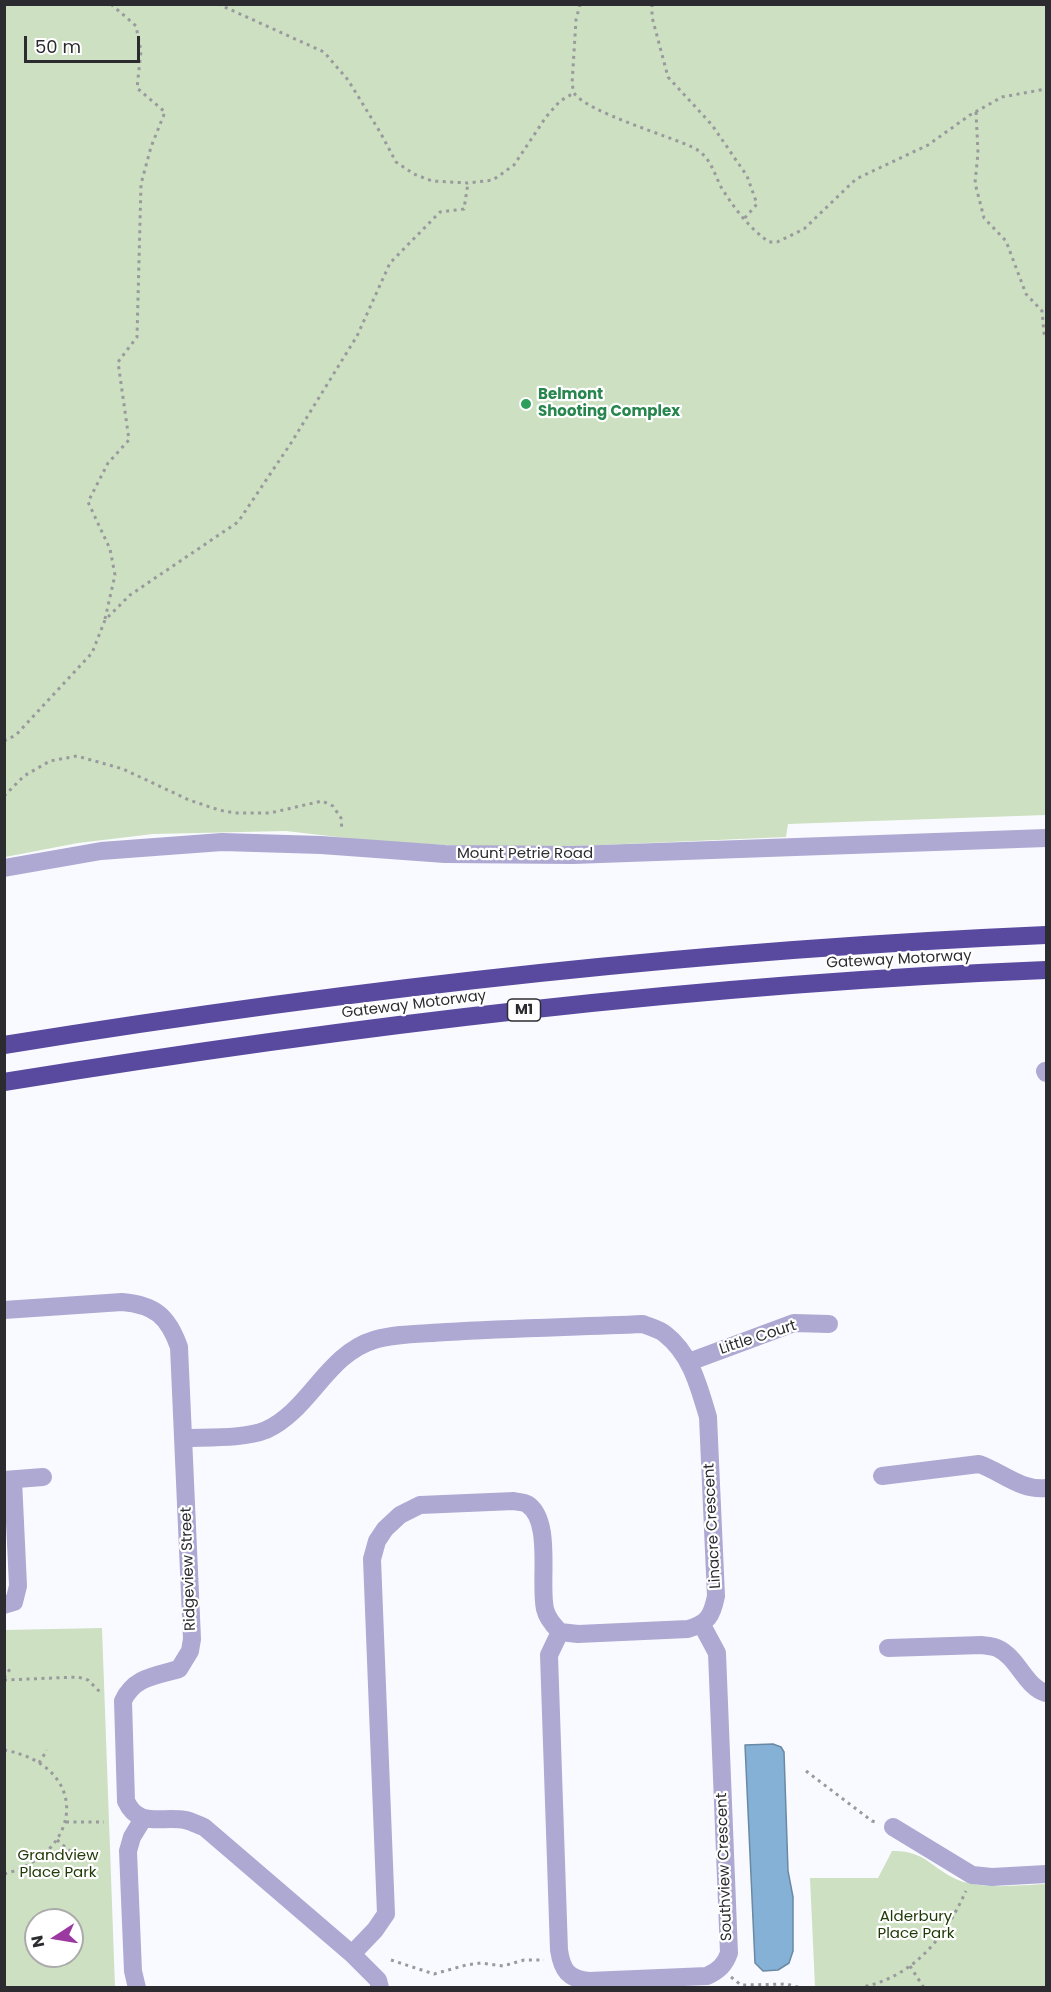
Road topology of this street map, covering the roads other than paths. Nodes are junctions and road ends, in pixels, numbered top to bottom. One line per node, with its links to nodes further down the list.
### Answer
1 (1047, 838): 2 (street, Mount Petrie Road)
2 (4, 868)
3 (1047, 935): 5 (highway, Gateway Motorway)
4 (1047, 970): 6 (highway, Gateway Motorway / M1)
5 (4, 1045)
6 (4, 1082)
7 (4, 1310): 10 (street, Ridgeview Street)
8 (829, 1324): 9 (street, Little Court)
9 (689, 1362): 10 (street, Linacre Crescent); 16 (street, Linacre Crescent)
10 (184, 1438): 20 (street, Ridgeview Street)
11 (882, 1476): 14 (street)
12 (43, 1477): 13 (street)
13 (9, 1480): 15 (street)
14 (1047, 1488)
15 (4, 1605)
16 (702, 1625): 17 (street); 17 (street, Southview Crescent)
17 (560, 1632): 23 (street)
18 (888, 1648): 19 (street)
19 (1047, 1693)
20 (143, 1819): 23 (street); 24 (street)
21 (892, 1827): 22 (street)
22 (1047, 1874)
23 (352, 1954): 25 (street)
24 (137, 1988)
25 (380, 1988)

